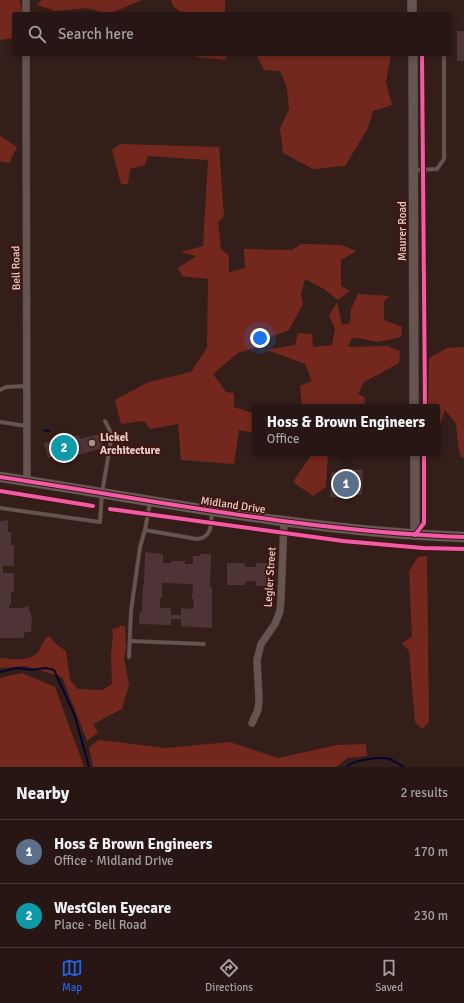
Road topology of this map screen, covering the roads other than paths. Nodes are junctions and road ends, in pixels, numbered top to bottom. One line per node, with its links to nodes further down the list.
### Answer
1 (26, 0): 3 (street)
2 (412, 0): 4 (street)
3 (26, 12)
4 (414, 12)
5 (26, 56): 9 (street, Bell Road)
6 (413, 56): 8 (street, Maurer Road)
7 (444, 56): 8 (lane)
8 (414, 170): 11 (street, Maurer Road)
9 (28, 386): 10 (lane); 14 (street, Bell Road)
10 (0, 390)
11 (414, 404)
12 (0, 422): 14 (lane)
13 (105, 422): 18 (lane)
14 (28, 427): 17 (street, Bell Road)
15 (415, 456): 24 (street)
16 (0, 477): 17 (main road, Midland Drive)
17 (27, 481): 18 (main road, Midland Drive)
18 (102, 493): 19 (main road, Midland Drive); 20 (lane)
19 (150, 501): 21 (main road, Midland Drive); 23 (lane)
20 (0, 508)
21 (212, 511): 22 (main road, Midland Drive); 23 (lane)
22 (284, 521): 24 (main road, Midland Drive); 29 (street, Legler Street)
23 (145, 530): 26 (lane)
24 (416, 535): 25 (main road, Midland Drive)
25 (464, 537)
26 (130, 642): 27 (lane); 28 (lane)
27 (204, 644)
28 (129, 656)
29 (252, 723)

